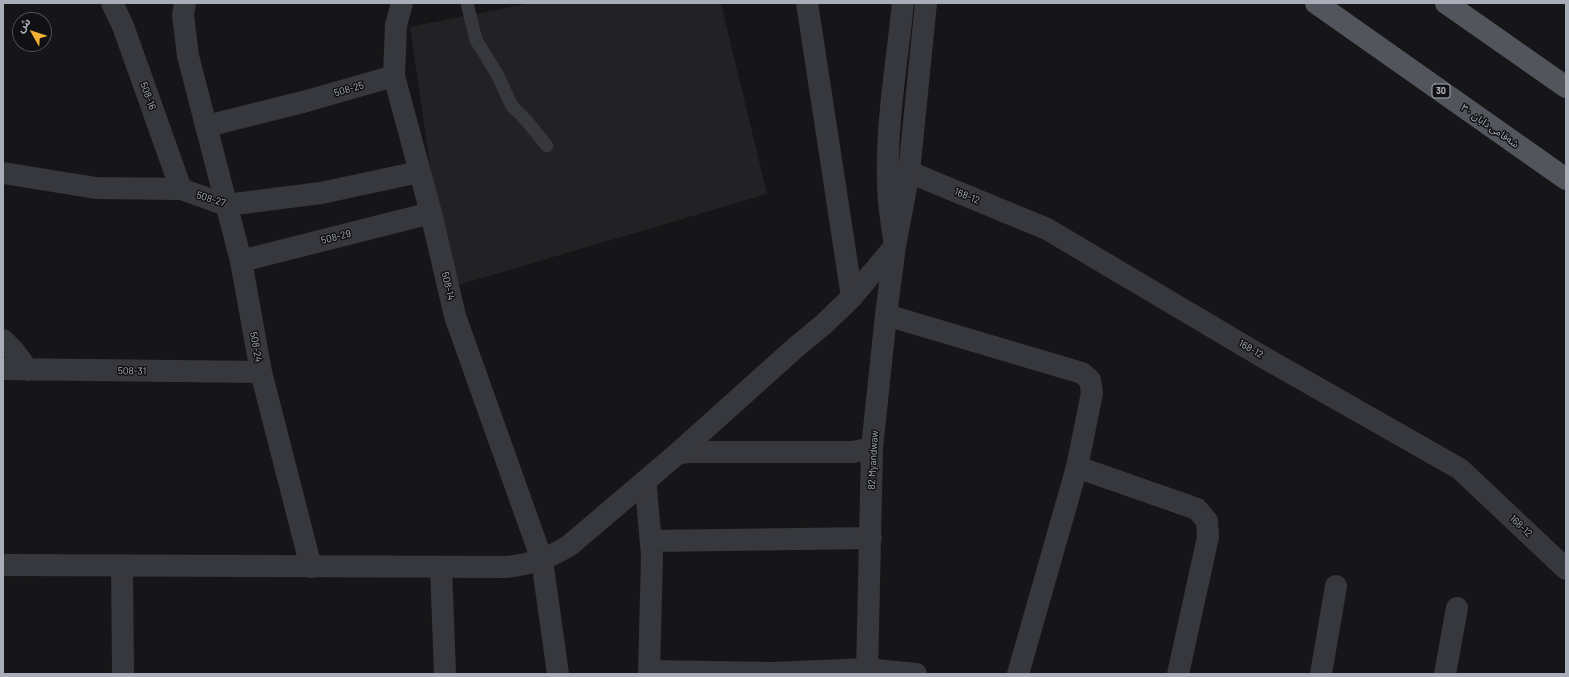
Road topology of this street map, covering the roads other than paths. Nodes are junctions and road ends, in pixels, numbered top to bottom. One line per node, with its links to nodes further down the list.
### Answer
1 (112, 3): 18 (street, 508-16)
2 (184, 3): 12 (street, 508-24)
3 (402, 3): 10 (street, 508-14)
4 (467, 3): 13 (lane)
5 (903, 3): 21 (street)
6 (926, 3): 15 (street)
7 (1316, 3): 17 (main road, شەقامی دابان ٣٠ / 30)
8 (1446, 3): 11 (main road)
9 (807, 4): 23 (street)
10 (394, 76): 12 (street, 508-25); 14 (street, 508-14)
11 (1566, 87)
12 (207, 126): 19 (street, 508-24)
13 (547, 146)
14 (419, 172): 19 (street, 508-27); 20 (street, 508-14)
15 (909, 172): 21 (street); 40 (street, 168-12)
16 (3, 173): 18 (street, 508-27)
17 (1566, 179)
18 (181, 189): 19 (street, 508-27)
19 (226, 205): 22 (street, 508-24)
20 (431, 213): 22 (street, 508-29); 35 (street, 508-14)
21 (895, 246): 23 (street); 24 (street, 82 Myandwaw)
22 (241, 261): 28 (street, 508-24)
23 (852, 297): 30 (street)
24 (886, 316): 29 (street, 82 Myandwaw); 31 (street)
25 (3, 340): 27 (street)
26 (3, 369): 27 (street, 508-31)
27 (28, 370): 28 (street, 508-31)
28 (261, 372): 38 (street, 508-24)
29 (872, 448): 30 (street); 33 (street, 82 Myandwaw)
30 (677, 454): 32 (street)
31 (1077, 467): 50 (street); 51 (street)
32 (647, 480): 34 (street); 35 (street)
33 (871, 538): 34 (street); 43 (street, 82 Myandwaw)
34 (651, 541): 44 (street)
35 (542, 560): 39 (street); 47 (street, 508-14)
36 (3, 565): 37 (street)
37 (122, 566): 38 (street); 45 (street)
38 (311, 566): 39 (street)
39 (442, 567): 46 (street)
40 (1566, 569)
41 (1336, 586): 52 (street)
42 (1457, 608): 53 (street)
43 (867, 672): 48 (street); 49 (street)
44 (649, 673): 48 (street)
45 (123, 674)
46 (445, 674)
47 (558, 674)
48 (774, 674)
49 (916, 674)
50 (1018, 674)
51 (1178, 674)
52 (1321, 674)
53 (1445, 674)

